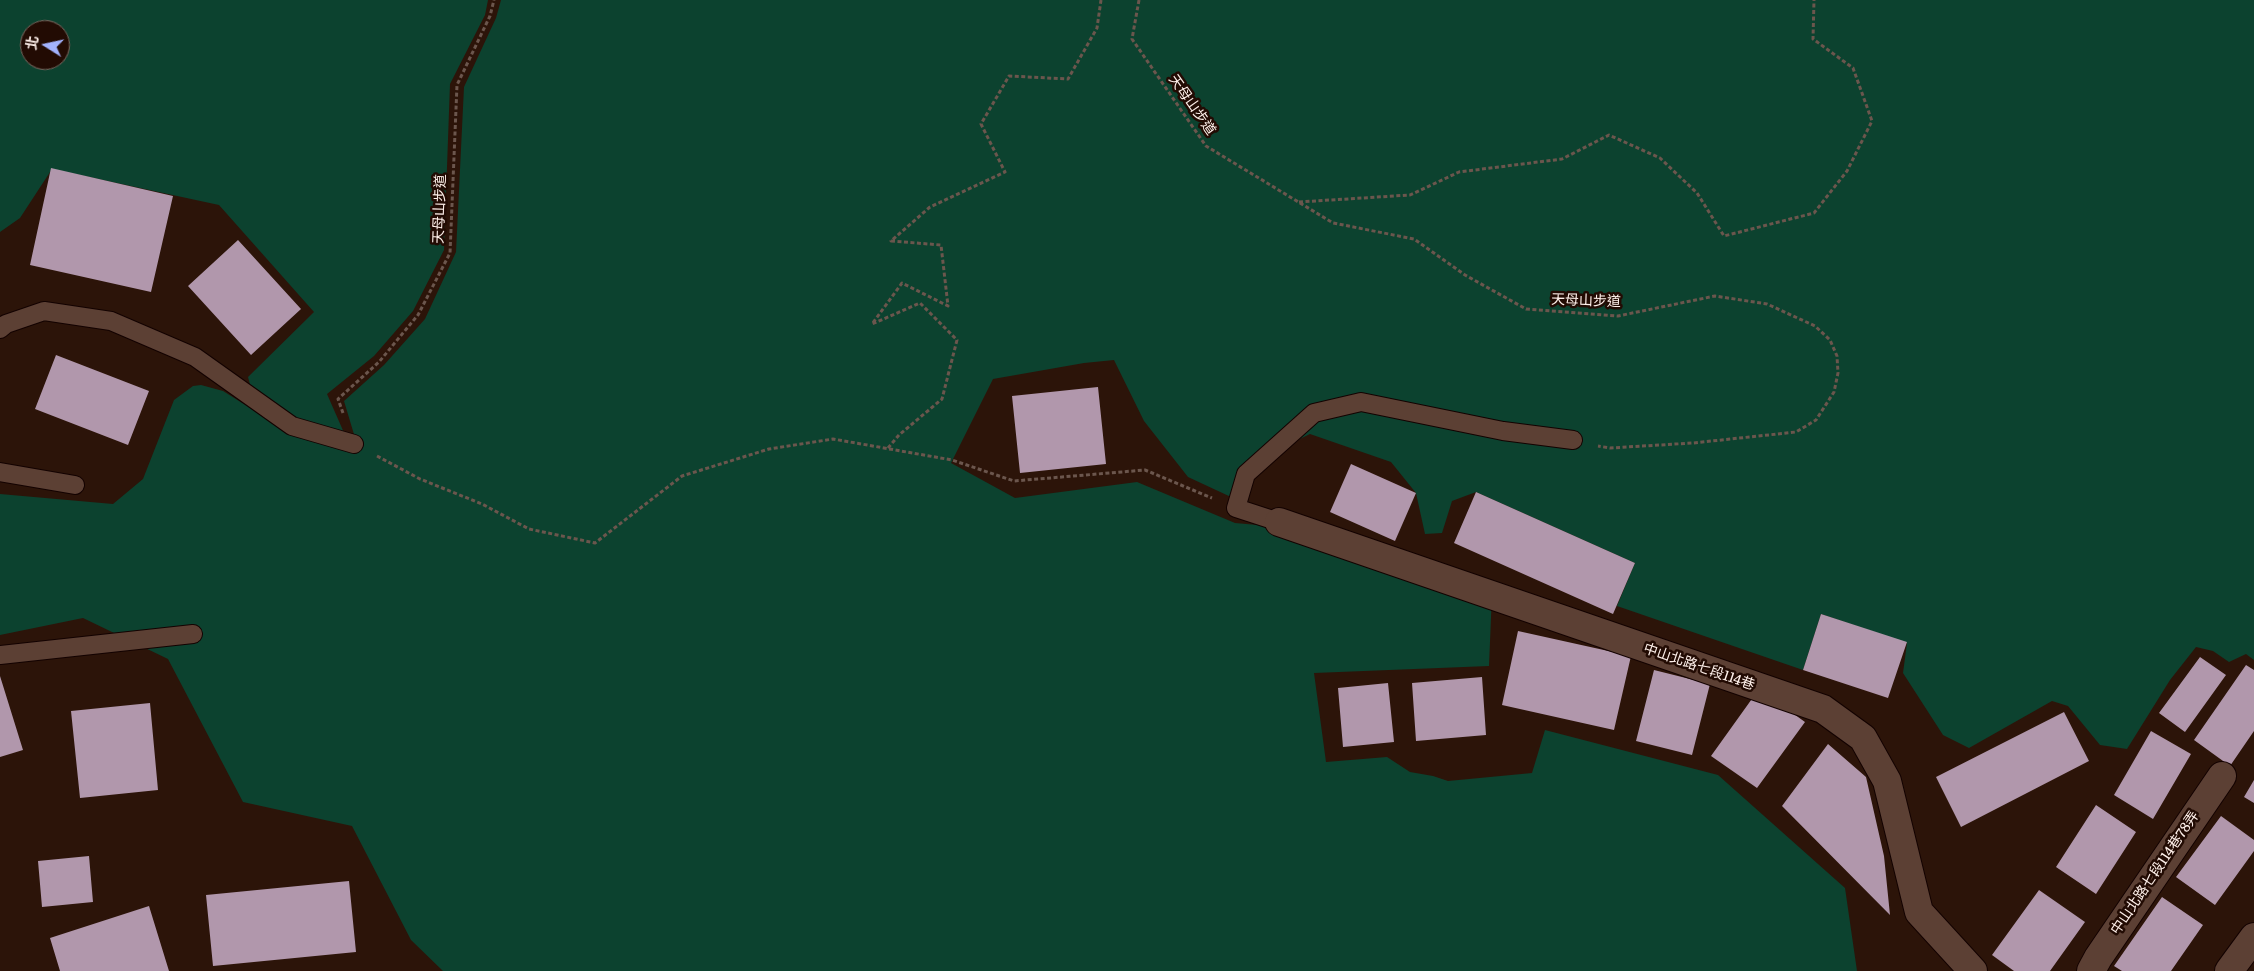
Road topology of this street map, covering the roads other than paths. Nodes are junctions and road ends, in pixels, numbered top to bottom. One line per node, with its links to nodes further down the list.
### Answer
1 (0, 329): 3 (lane)
2 (1573, 440): 6 (lane)
3 (354, 444)
4 (0, 472): 5 (lane)
5 (75, 485)
6 (1279, 522): 11 (street, 中山北路七段114巷)
7 (193, 634): 8 (lane)
8 (0, 655)
9 (2222, 776): 12 (street, 中山北路七段114巷78弄)
10 (2254, 937): 13 (street)
11 (1973, 971)
12 (2091, 971)
13 (2229, 971)

